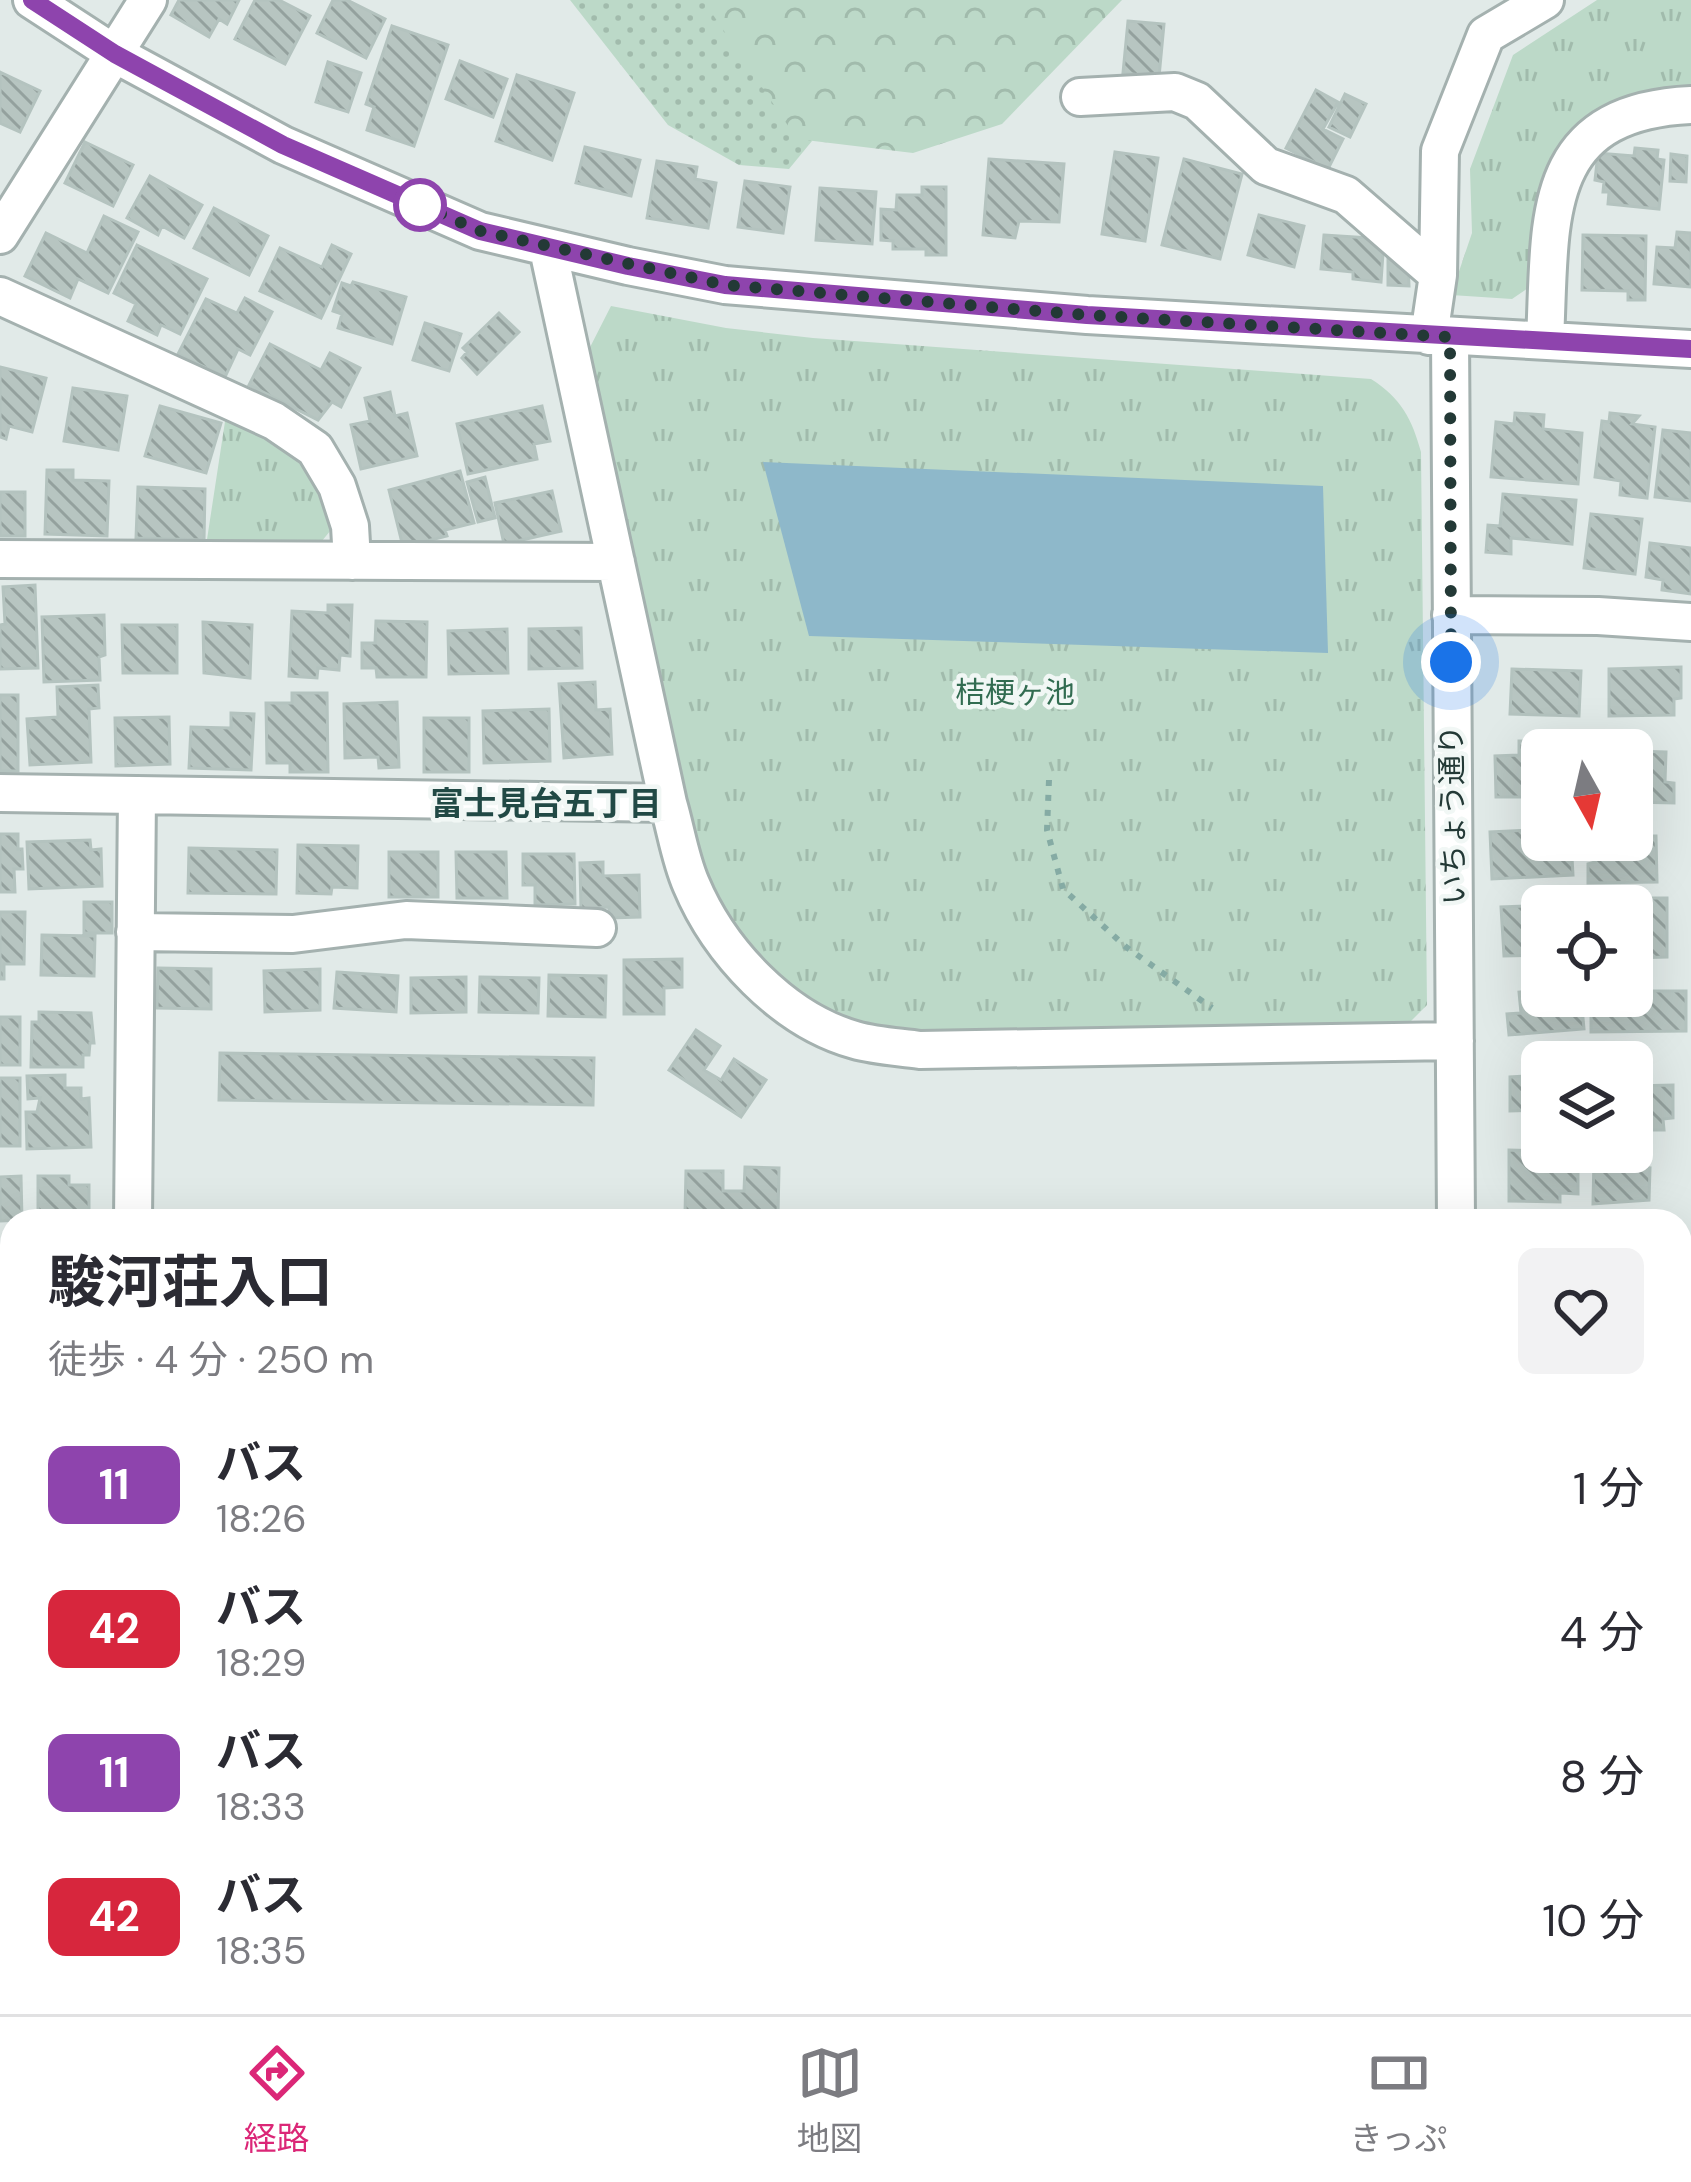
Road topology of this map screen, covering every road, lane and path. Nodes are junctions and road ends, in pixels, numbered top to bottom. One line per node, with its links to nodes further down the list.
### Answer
1 (32, 0): 4 (street)
2 (148, 0): 4 (street)
3 (1545, 0): 9 (street, いちょう通り)
4 (115, 54): 7 (street); 8 (street)
5 (1080, 97): 9 (street)
6 (1691, 105): 12 (street)
7 (0, 235)
8 (548, 249): 11 (street); 16 (street)
9 (1438, 275): 11 (street, いちょう通り)
10 (0, 296): 15 (street)
11 (1440, 337): 12 (street); 17 (street, いちょう通り)
12 (1545, 340): 13 (street)
13 (1691, 349)
14 (0, 559): 15 (street)
15 (352, 561): 16 (street)
16 (616, 562): 22 (street)
17 (1451, 615): 18 (street); 26 (street, いちょう通り)
18 (1691, 622)
19 (1049, 780): 25 (path)
20 (0, 793): 21 (street)
21 (136, 795): 22 (street); 24 (street)
22 (668, 803): 26 (street)
23 (597, 928): 24 (street)
24 (136, 932): 27 (street)
25 (1217, 1012)
26 (1455, 1041): 28 (street, いちょう通り)
27 (133, 1209)
28 (1456, 1209)

